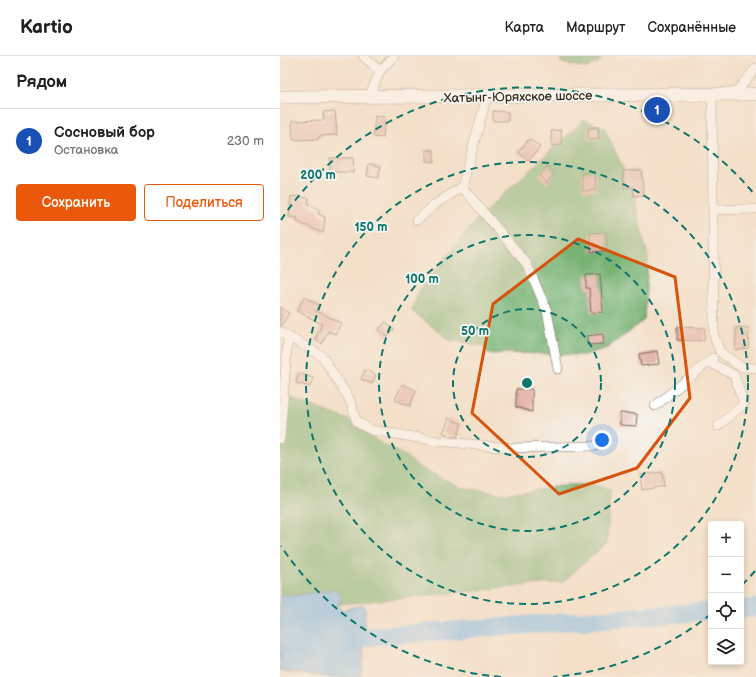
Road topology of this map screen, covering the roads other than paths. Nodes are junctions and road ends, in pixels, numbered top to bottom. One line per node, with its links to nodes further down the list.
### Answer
1 (363, 56): 4 (street)
2 (394, 56): 4 (street)
3 (756, 68): 6 (street)
4 (380, 71): 10 (street)
5 (712, 94): 6 (main road, Хатынг-Юряхское шоссе); 8 (main road, Хатынг-Юряхское шоссе); 13 (street)
6 (734, 94): 7 (main road, Хатынг-Юряхское шоссе)
7 (756, 94)
8 (487, 96): 10 (main road, Хатынг-Юряхское шоссе); 11 (street)
9 (280, 97): 10 (main road, Хатынг-Юряхское шоссе)
10 (369, 97)
11 (462, 187): 14 (street); 19 (street)
12 (756, 209): 13 (street)
13 (713, 210): 16 (street)
14 (418, 220)
15 (284, 335): 22 (street); 23 (street)
16 (720, 352): 17 (street); 18 (street)
17 (709, 362): 20 (street); 21 (street)
18 (756, 368)
19 (558, 369)
20 (655, 406)
21 (718, 426)
22 (280, 439)
23 (595, 446)

